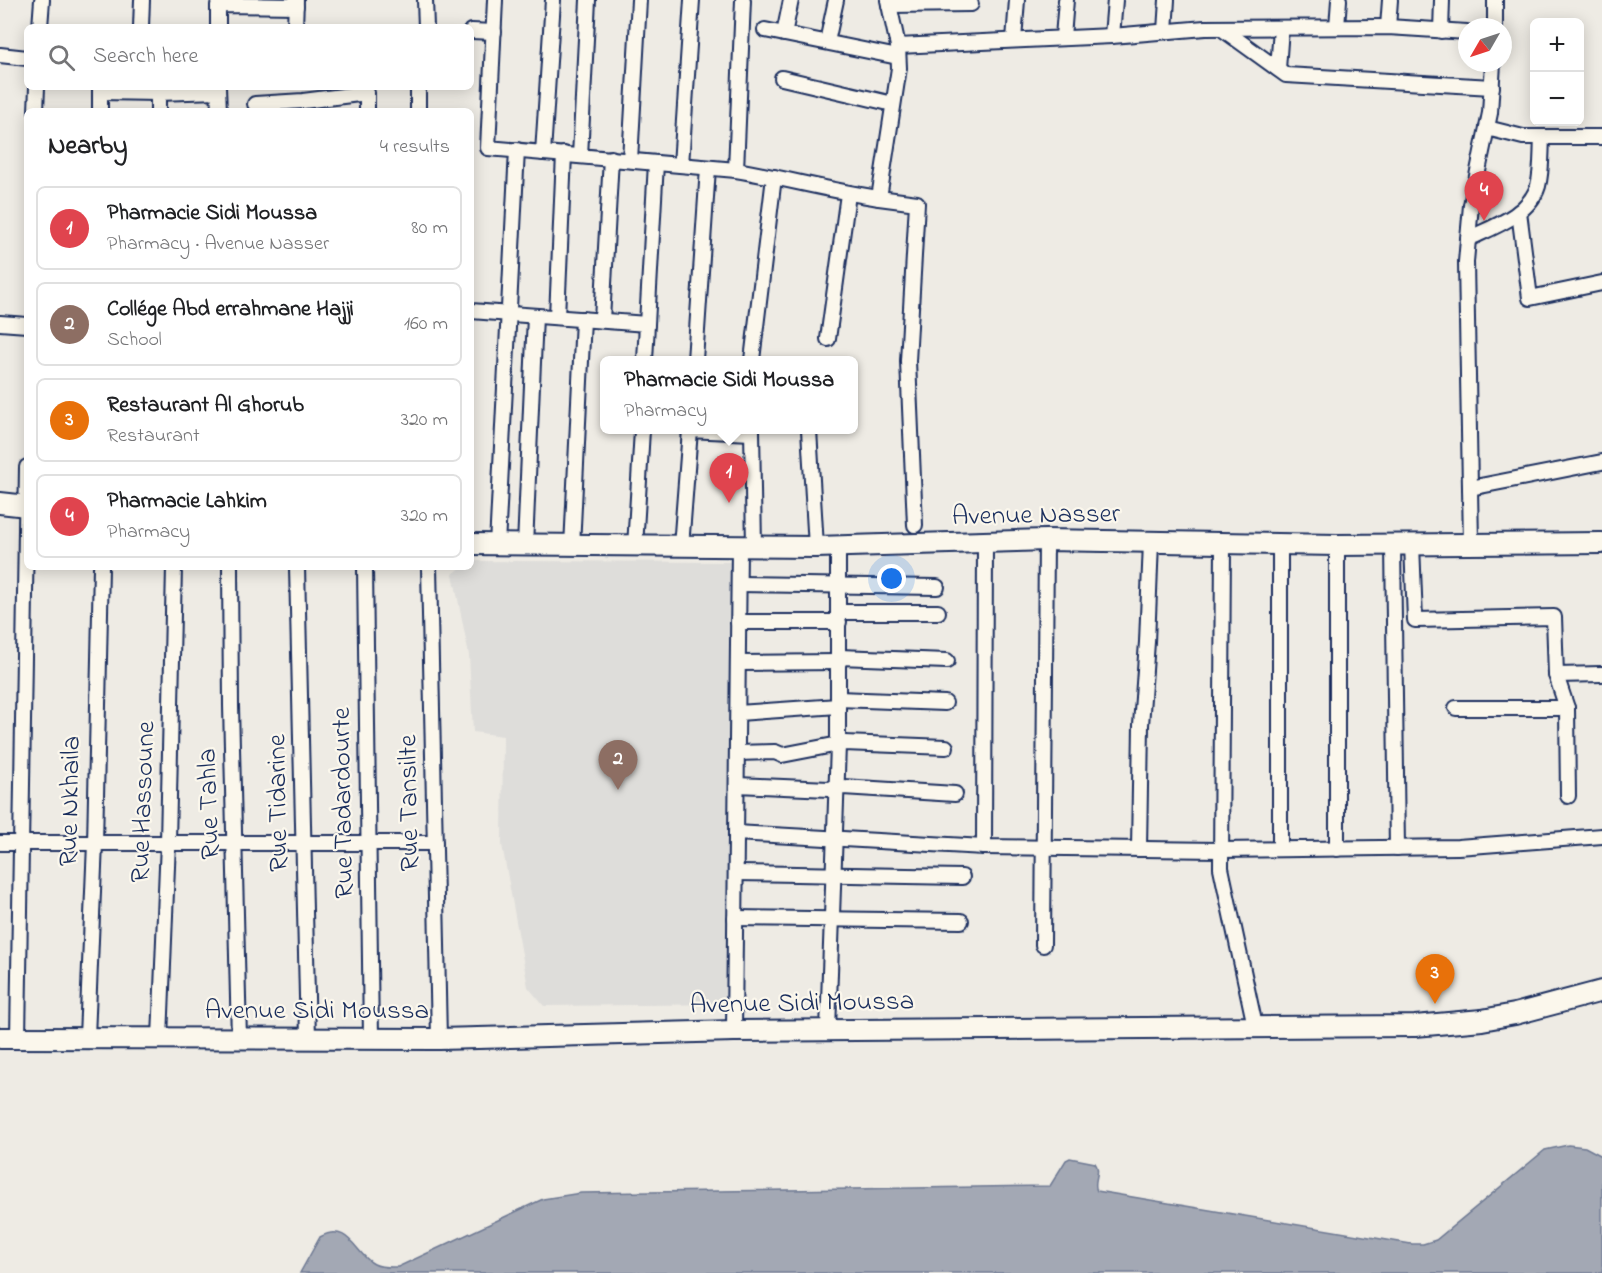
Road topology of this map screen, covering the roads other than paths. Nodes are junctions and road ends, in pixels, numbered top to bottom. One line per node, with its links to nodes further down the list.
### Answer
1 (42, 0): 24 (street)
2 (142, 0): 25 (street)
3 (425, 0): 28 (street)
4 (495, 0): 36 (street)
5 (553, 0): 68 (street)
6 (588, 0): 70 (street)
7 (639, 0): 72 (street)
8 (692, 0): 74 (street)
9 (743, 0): 76 (street)
10 (791, 0): 39 (street)
11 (836, 0): 43 (street)
12 (1017, 0): 42 (street)
13 (1066, 0): 41 (street)
14 (1115, 0): 40 (street)
15 (1167, 0): 35 (street)
16 (1339, 0): 29 (street)
17 (1390, 0): 30 (street)
18 (1442, 0): 37 (street)
19 (1496, 0): 23 (street)
20 (296, 3): 26 (street); 27 (street)
21 (889, 3): 22 (street); 44 (street)
22 (971, 4)
23 (1495, 18)
24 (40, 24)
25 (141, 24)
26 (218, 24)
27 (295, 24)
28 (426, 24)
29 (1337, 27): 30 (street); 32 (street)
30 (1388, 27): 37 (street)
31 (1221, 28): 32 (street); 35 (street); 47 (street)
32 (1281, 28): 47 (street)
33 (765, 30): 39 (street)
34 (474, 31): 36 (street)
35 (1165, 31): 40 (street)
36 (494, 32): 67 (street)
37 (1441, 32): 38 (street)
38 (1458, 32)
39 (784, 34): 43 (street)
40 (1112, 36): 41 (street)
41 (1063, 37): 42 (street)
42 (1014, 40): 44 (street)
43 (827, 42): 44 (street)
44 (898, 52): 57 (street)
45 (0, 55): 46 (street)
46 (24, 58)
47 (1278, 69): 50 (street)
48 (1493, 72): 50 (street)
49 (782, 78): 57 (street)
50 (1492, 87): 64 (street)
51 (37, 90): 58 (street)
52 (100, 90): 53 (street); 59 (street)
53 (158, 90): 60 (street)
54 (218, 90): 61 (street)
55 (418, 90): 63 (street)
56 (255, 104): 62 (street)
57 (893, 104): 79 (street)
58 (36, 108)
59 (100, 108)
60 (158, 108)
61 (219, 108)
62 (367, 108)
63 (418, 108)
64 (1487, 128): 66 (street); 81 (street)
65 (1602, 137): 66 (street)
66 (1542, 138): 80 (street)
67 (517, 150): 68 (street); 84 (street)
68 (543, 153): 69 (street)
69 (564, 154): 70 (street); 86 (street)
70 (580, 156): 71 (street)
71 (611, 158): 72 (street); 88 (street)
72 (630, 160): 73 (street)
73 (656, 163): 74 (street); 90 (street)
74 (681, 165): 75 (street)
75 (708, 168): 76 (street); 94 (street)
76 (736, 170): 77 (street)
77 (774, 177): 78 (street); 95 (street)
78 (848, 194): 79 (street); 92 (street)
79 (879, 198): 104 (street)
80 (1519, 212): 81 (street); 82 (street)
81 (1468, 239): 101 (street)
82 (1602, 283)
83 (474, 311): 84 (street)
84 (508, 314): 85 (street); 114 (street)
85 (535, 316): 86 (street); 116 (street)
86 (557, 317): 87 (street)
87 (583, 319): 88 (street); 117 (street)
88 (602, 321): 90 (street)
89 (0, 323): 91 (street)
90 (647, 324): 93 (street)
91 (24, 325)
92 (828, 339)
93 (645, 356)
94 (695, 356)
95 (752, 356)
96 (642, 434): 118 (street)
97 (690, 434): 119 (street)
98 (752, 434): 120 (street)
99 (809, 434): 121 (street)
100 (1602, 462): 101 (street)
101 (1470, 488): 113 (street)
102 (0, 503): 103 (street)
103 (24, 506)
104 (916, 534): 107 (street, Avenue Nasser); 122 (street, Avenue Nasser)
105 (1046, 540): 106 (street, Avenue Nasser); 107 (street, Avenue Nasser); 165 (street)
106 (1151, 542): 110 (street, Avenue Nasser); 167 (street)
107 (985, 543): 164 (street)
108 (1602, 543): 113 (street, Avenue Nasser)
109 (474, 544): 114 (street, Avenue Nasser)
110 (1223, 544): 111 (street, Avenue Nasser); 170 (street)
111 (1280, 544): 115 (street, Avenue Nasser); 168 (street)
112 (1402, 544): 113 (street, Avenue Nasser); 115 (street, Avenue Nasser); 140 (street); 166 (street)
113 (1471, 544)
114 (497, 545): 116 (street, Avenue Nasser)
115 (1337, 545): 169 (street)
116 (525, 546): 117 (street, Avenue Nasser)
117 (572, 547): 118 (street, Avenue Nasser)
118 (635, 547): 119 (street, Avenue Nasser)
119 (681, 547): 120 (street, Avenue Nasser)
120 (747, 547): 121 (street, Avenue Nasser); 130 (street)
121 (816, 547): 122 (street, Avenue Nasser)
122 (838, 547): 131 (street)
123 (25, 570): 158 (street)
124 (101, 570): 159 (street, Rue Nkhaila)
125 (174, 570): 156 (street, Rue Hassoune)
126 (230, 570): 162 (street, Rue Tahla)
127 (297, 570): 163 (street, Rue Tidarine)
128 (364, 570): 160 (street, Rue Tadardourte)
129 (429, 570): 161 (street, Rue Tansilte)
130 (739, 584): 131 (street); 135 (street)
131 (839, 585): 132 (street); 134 (street)
132 (938, 587)
133 (938, 612): 134 (street)
134 (839, 617): 135 (street); 136 (street)
135 (738, 622): 138 (street)
136 (839, 659): 137 (street); 138 (street); 141 (street)
137 (947, 661)
138 (738, 663): 145 (street)
139 (1602, 674): 140 (street)
140 (1556, 675): 144 (street)
141 (838, 702): 142 (street); 145 (street); 146 (street)
142 (945, 703)
143 (1456, 708): 144 (street)
144 (1567, 708): 152 (street)
145 (738, 712): 148 (street)
146 (838, 745): 147 (street); 148 (street); 150 (street)
147 (946, 747)
148 (737, 753): 149 (street)
149 (737, 785): 150 (street); 153 (street)
150 (836, 788): 151 (street); 155 (street)
151 (956, 794)
152 (1568, 796)
153 (736, 833): 155 (street); 171 (street)
154 (1602, 836): 166 (street)
155 (834, 838): 164 (street); 172 (street)
156 (168, 842): 159 (street); 162 (street); 184 (street, Rue Hassoune)
157 (0, 843): 158 (street)
158 (22, 843): 159 (street); 183 (street)
159 (95, 843): 182 (street, Rue Nkhaila)
160 (369, 843): 161 (street); 163 (street); 187 (street, Rue Tadardourte)
161 (435, 843): 188 (street, Rue Tansilte)
162 (235, 844): 163 (street); 185 (street, Rue Tahla)
163 (303, 844): 186 (street, Rue Tidarine)
164 (984, 847): 165 (street)
165 (1043, 848): 167 (street); 177 (street)
166 (1396, 848): 169 (street)
167 (1139, 849): 170 (street)
168 (1280, 849): 169 (street); 170 (street)
169 (1337, 849)
170 (1220, 850): 179 (street)
171 (736, 873): 172 (street); 174 (street)
172 (833, 874): 173 (street); 175 (street)
173 (962, 877)
174 (735, 918): 175 (street); 181 (street)
175 (832, 918): 176 (street); 180 (street)
176 (961, 921)
177 (1043, 945)
178 (1602, 991): 179 (street, Avenue Sidi Moussa)
179 (1255, 1026): 180 (street, Avenue Sidi Moussa)
180 (828, 1030): 181 (street, Avenue Sidi Moussa)
181 (734, 1031): 188 (street, Avenue Sidi Moussa)
182 (87, 1037): 183 (street, Avenue Sidi Moussa); 184 (street, Avenue Sidi Moussa)
183 (9, 1038)
184 (160, 1038): 185 (street, Avenue Sidi Moussa)
185 (239, 1039): 186 (street, Avenue Sidi Moussa)
186 (308, 1039): 187 (street, Avenue Sidi Moussa)
187 (371, 1039): 188 (street, Avenue Sidi Moussa)
188 (439, 1039)

